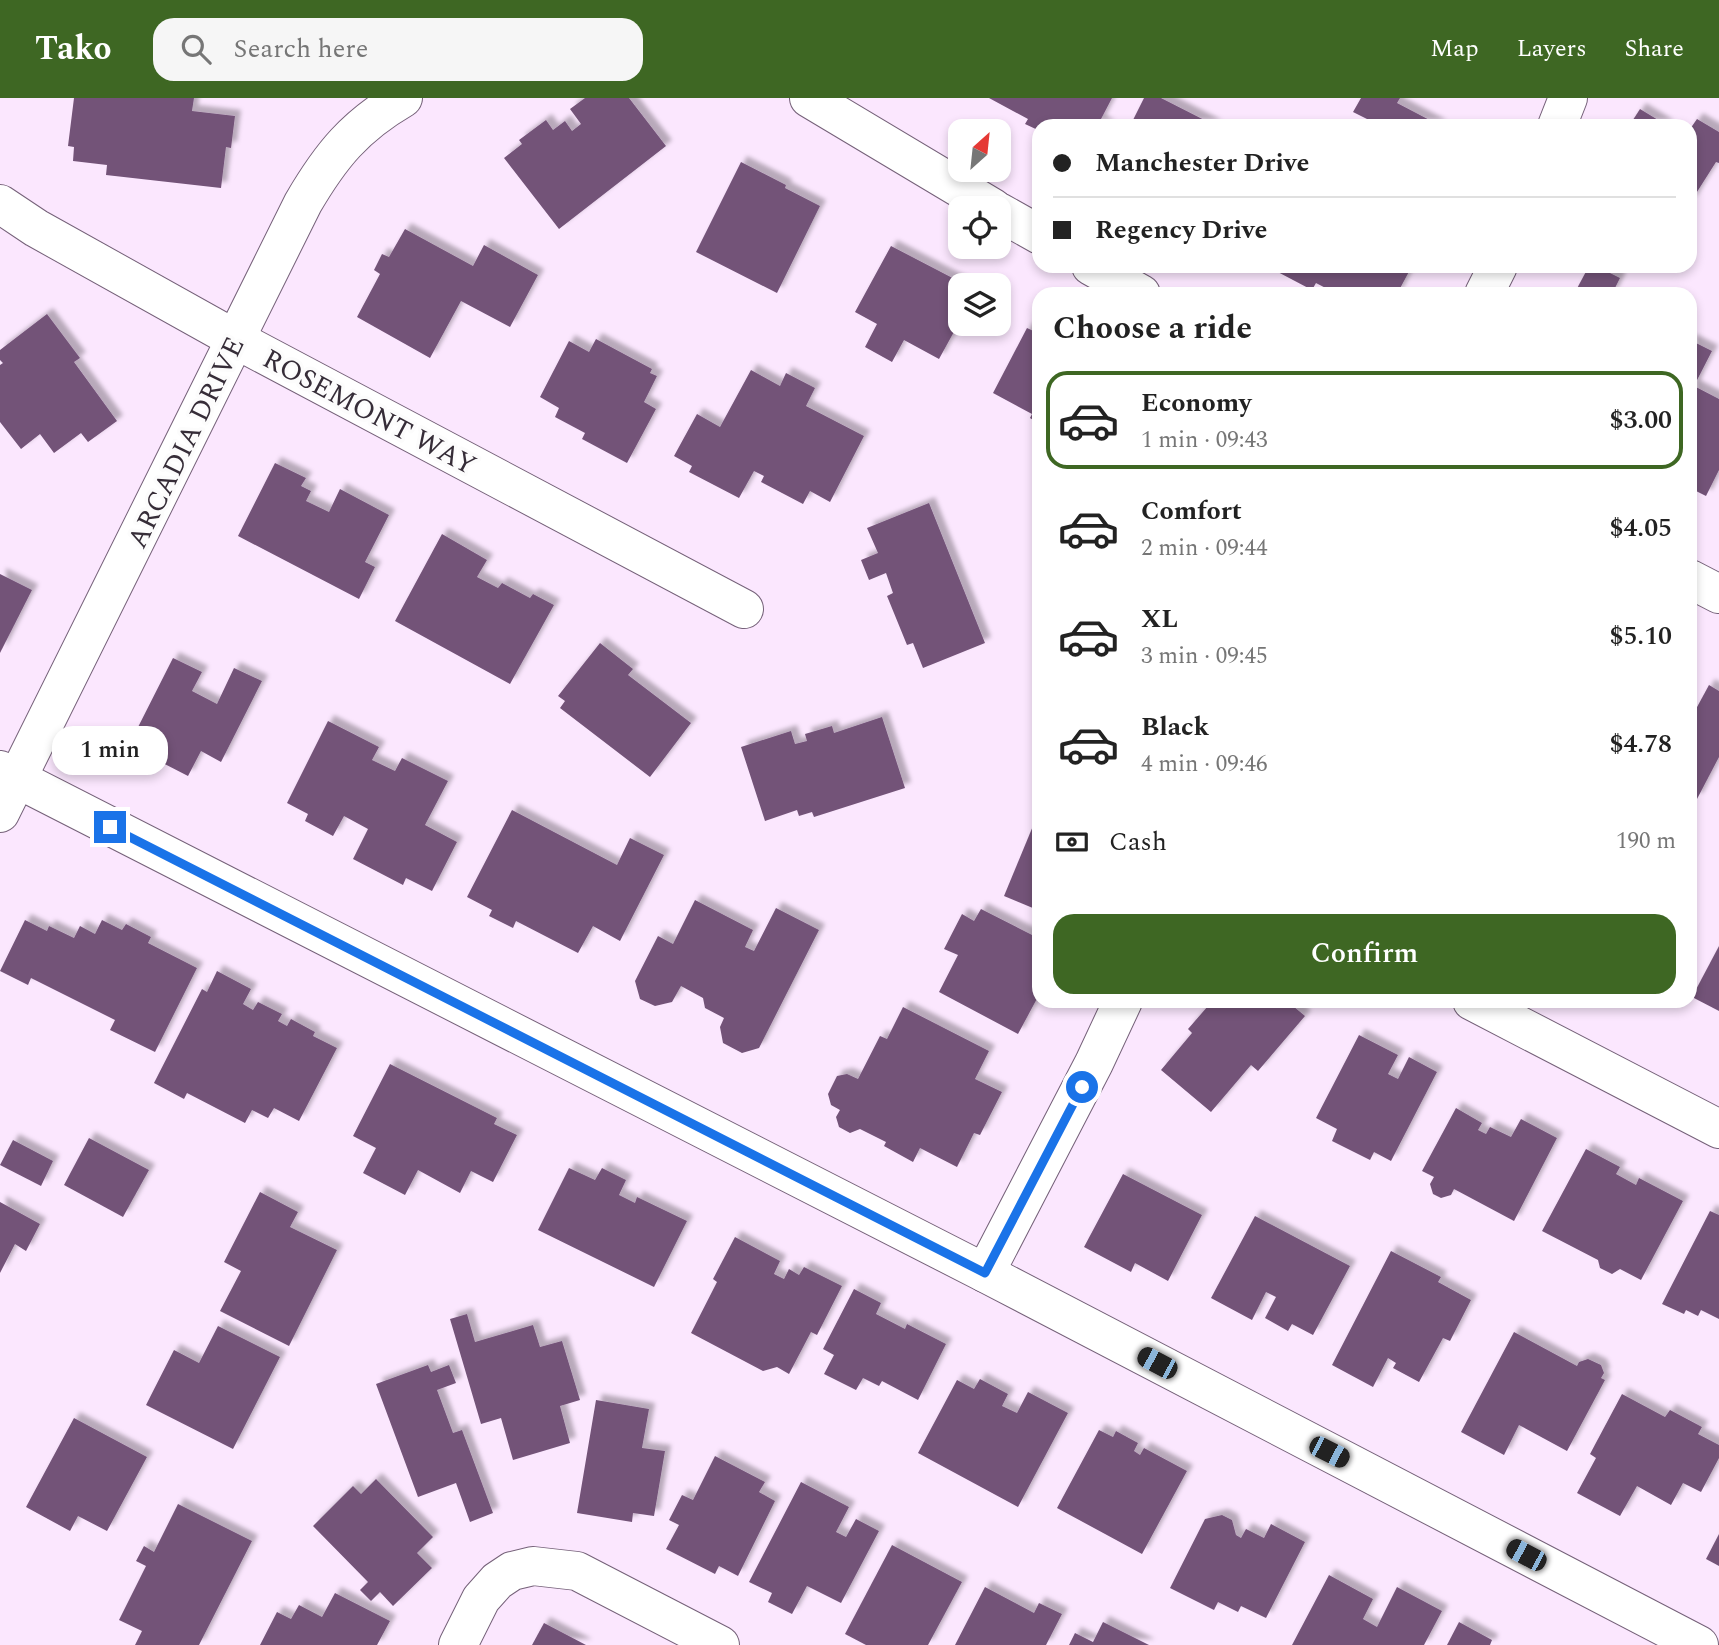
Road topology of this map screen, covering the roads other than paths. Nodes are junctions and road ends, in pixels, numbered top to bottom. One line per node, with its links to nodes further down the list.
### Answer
1 (403, 98): 11 (street, ARCADIA DRIVE)
2 (809, 98): 5 (street)
3 (1568, 98): 4 (street)
4 (1560, 119)
5 (973, 196)
6 (0, 204): 11 (street, ROSEMONT WAY)
7 (1011, 219): 8 (street)
8 (1032, 231)
9 (1104, 273): 10 (street)
10 (1128, 287)
11 (235, 339): 14 (street, ROSEMONT WAY); 15 (street, ARCADIA DRIVE)
12 (1697, 583): 13 (street)
13 (1719, 594)
14 (744, 609)
15 (9, 775): 16 (street, ARCADIA DRIVE); 20 (street)
16 (0, 813)
17 (1121, 1008): 20 (street)
18 (1486, 1008): 19 (street)
19 (1719, 1129)
20 (985, 1273): 23 (street)
21 (458, 1645): 22 (street)
22 (720, 1645)
23 (1699, 1645)

